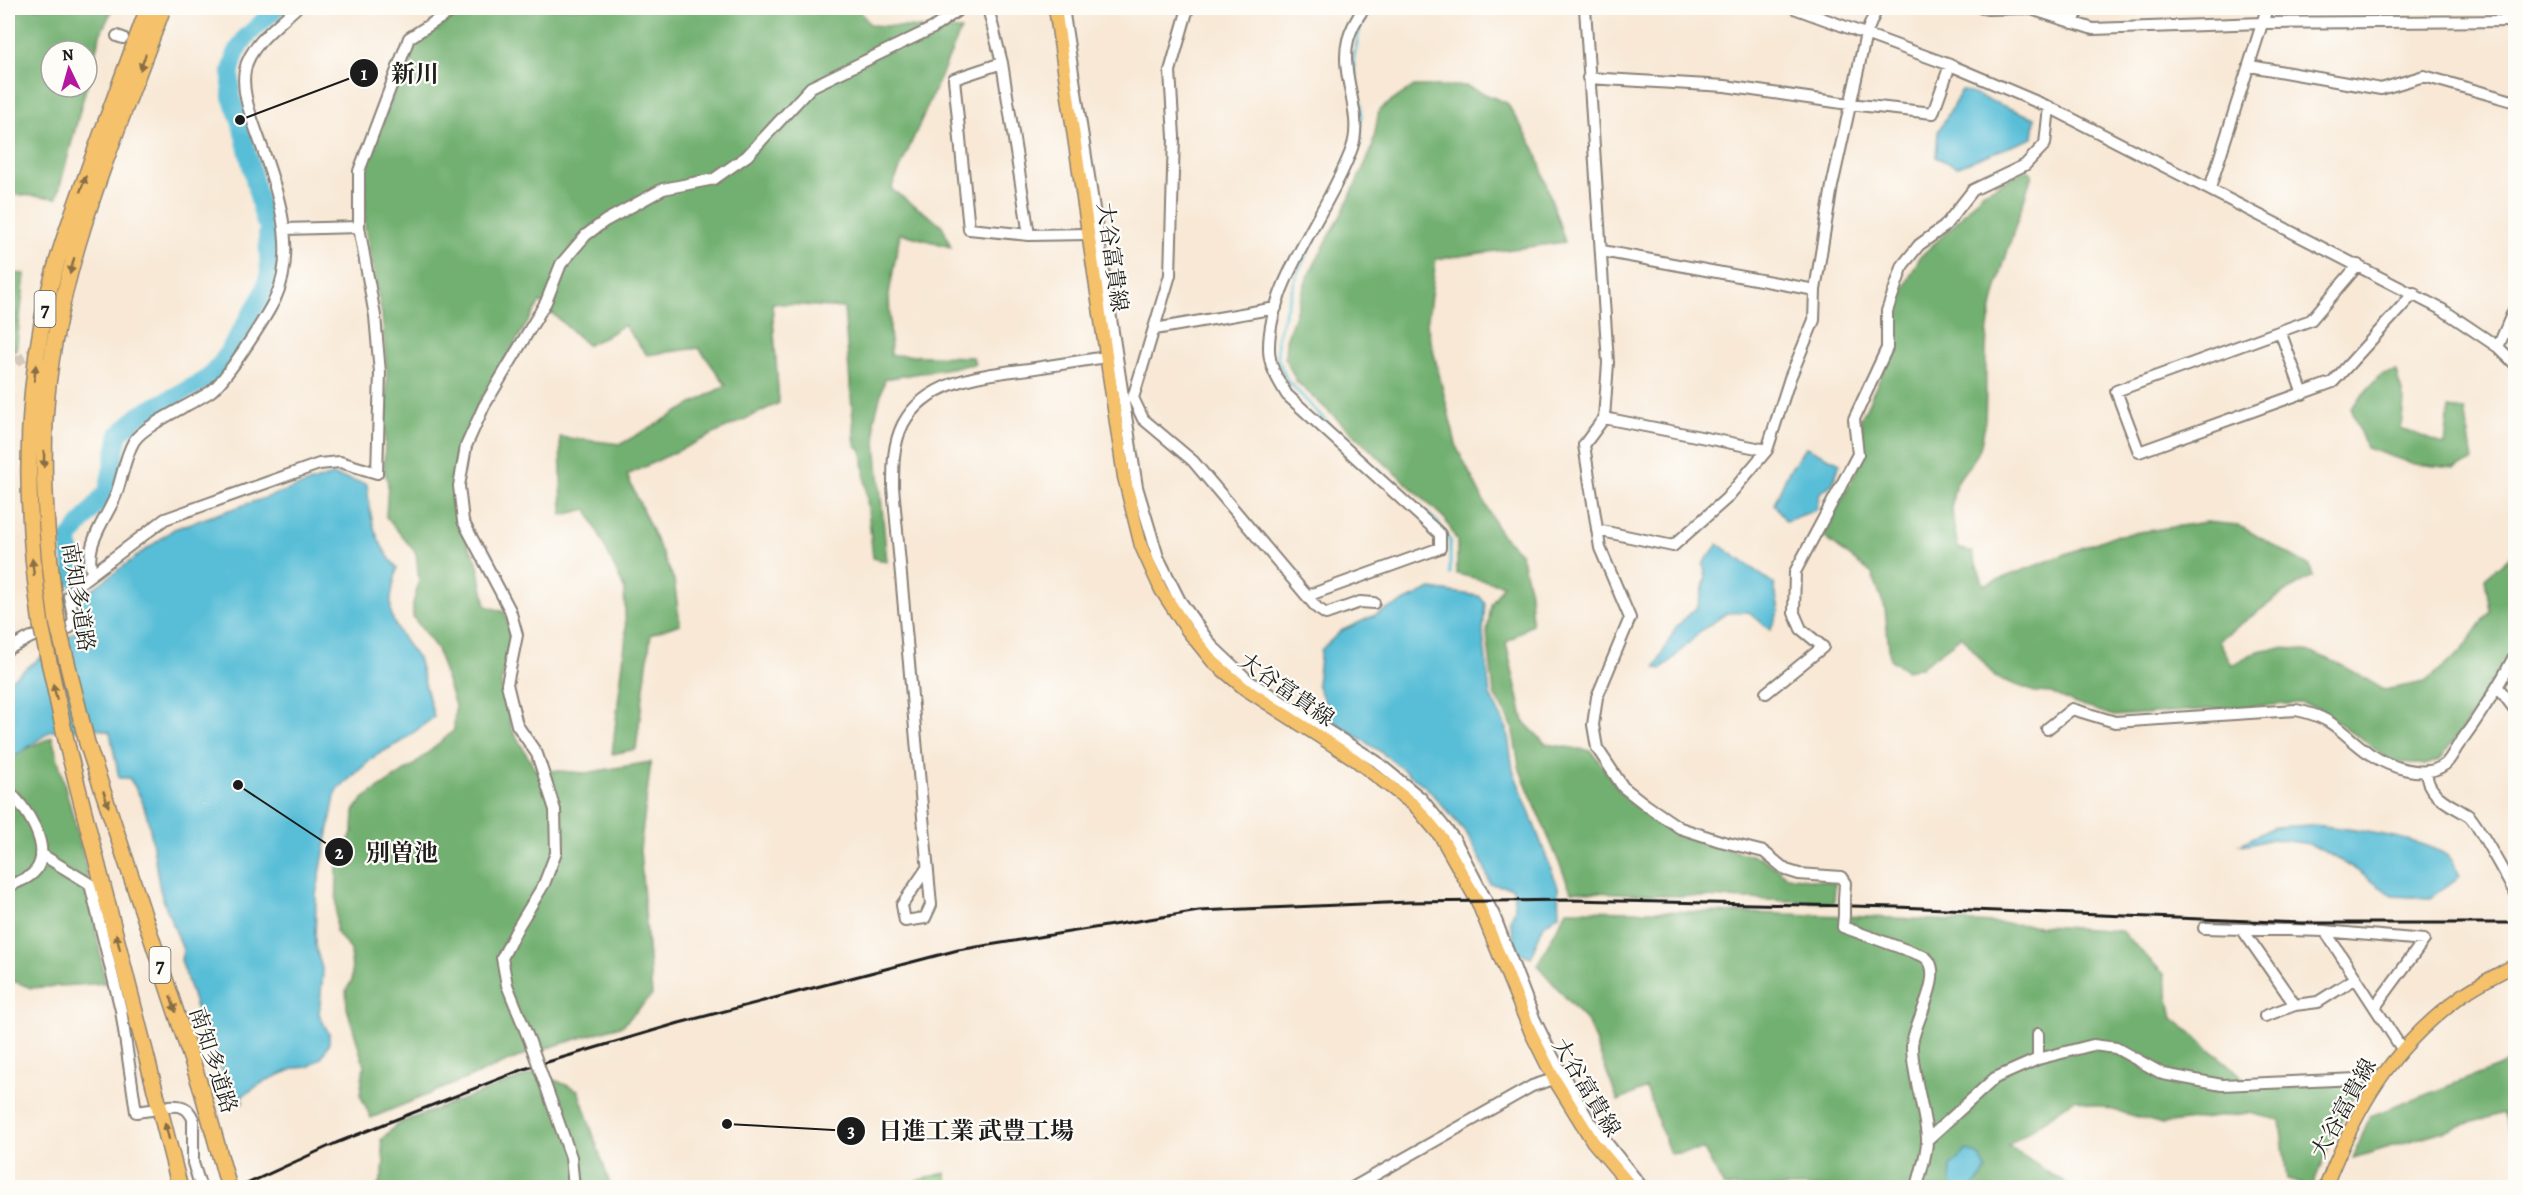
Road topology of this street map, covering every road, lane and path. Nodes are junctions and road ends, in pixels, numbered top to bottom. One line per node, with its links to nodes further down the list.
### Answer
1 (148, 8): 79 (highway, 南知多道路 / 7, one-way to 1, bridge)
2 (163, 8): 81 (highway, 南知多道路 / 7, one-way to 81, bridge)
3 (296, 8): 30 (street)
4 (456, 8): 29 (street)
5 (961, 8): 82 (street, bridge)
6 (988, 8): 21 (street)
7 (1055, 8): 31 (main road, 大谷富貴線)
8 (1063, 8): 85 (street)
9 (1188, 8): 39 (street)
10 (1364, 8): 38 (street)
11 (1585, 8): 24 (street)
12 (1794, 8): 20 (street)
13 (1877, 8): 20 (street)
14 (1982, 8): 18 (street)
15 (2079, 8): 18 (street)
16 (2267, 8): 19 (street)
17 (2516, 21): 19 (street)
18 (2073, 22): 19 (street)
19 (2262, 23): 23 (street)
20 (1866, 34): 22 (street); 26 (street)
21 (1002, 63): 32 (street); 32 (street)
22 (1950, 65): 26 (street); 27 (street)
23 (2250, 66): 25 (street); 28 (street)
24 (1588, 78): 26 (street); 33 (street)
25 (2516, 102)
26 (1849, 104): 35 (street)
27 (2049, 107): 28 (street); 54 (street)
28 (2210, 188): 34 (street)
29 (359, 227): 30 (street); 48 (street)
30 (284, 229): 48 (street)
31 (1088, 234): 32 (street); 42 (main road, 大谷富貴線)
32 (1029, 235)
33 (1602, 251): 35 (street); 45 (street)
34 (2358, 265): 36 (street); 40 (street)
35 (1815, 290): 46 (street)
36 (2414, 293): 41 (street); 44 (street)
37 (2516, 305): 41 (street)
38 (1276, 308): 39 (street); 49 (street)
39 (1155, 328): 49 (street)
40 (2280, 331): 44 (street); 44 (street)
41 (2498, 347): 43 (street)
42 (1106, 357): 60 (street); 75 (main road, 大谷富貴線)
43 (2516, 365)
44 (2303, 394)
45 (1604, 418): 46 (street); 47 (street)
46 (1767, 450): 47 (street)
47 (1597, 530): 78 (street, bridge)
48 (92, 573): 51 (street)
49 (1307, 596): 50 (street)
50 (1374, 603)
51 (8, 649)
52 (2516, 653): 53 (street)
53 (2498, 687): 55 (street); 57 (street)
54 (1767, 693)
55 (2516, 711)
56 (2047, 729): 57 (street)
57 (2426, 771): 62 (street)
58 (8, 790): 59 (street)
59 (41, 854): 61 (street); 77 (street)
60 (927, 868): 60 (street)
61 (8, 886)
62 (2516, 894)
63 (2204, 928): 64 (street)
64 (2242, 929): 65 (street); 68 (street)
65 (2325, 931): 67 (street); 69 (street)
66 (2516, 964): 72 (main road, 大谷富貴線)
67 (2356, 978): 68 (street); 69 (street)
68 (2295, 1005): 70 (street)
69 (2375, 1007): 72 (street)
70 (2265, 1016)
71 (2038, 1034): 73 (street)
72 (2402, 1049): 74 (main road, 大谷富貴線)
73 (2038, 1059): 74 (street); 78 (street)
74 (2379, 1078): 87 (main road, 大谷富貴線)
75 (1554, 1079): 83 (street); 84 (main road, 大谷富貴線)
76 (169, 1106): 80 (street)
77 (150, 1110)
78 (1927, 1140): 86 (street)
79 (180, 1188)
80 (201, 1188)
81 (228, 1188)
82 (574, 1188)
83 (1352, 1188)
84 (1632, 1188)
85 (1643, 1188)
86 (1917, 1188)
87 (2325, 1188)

